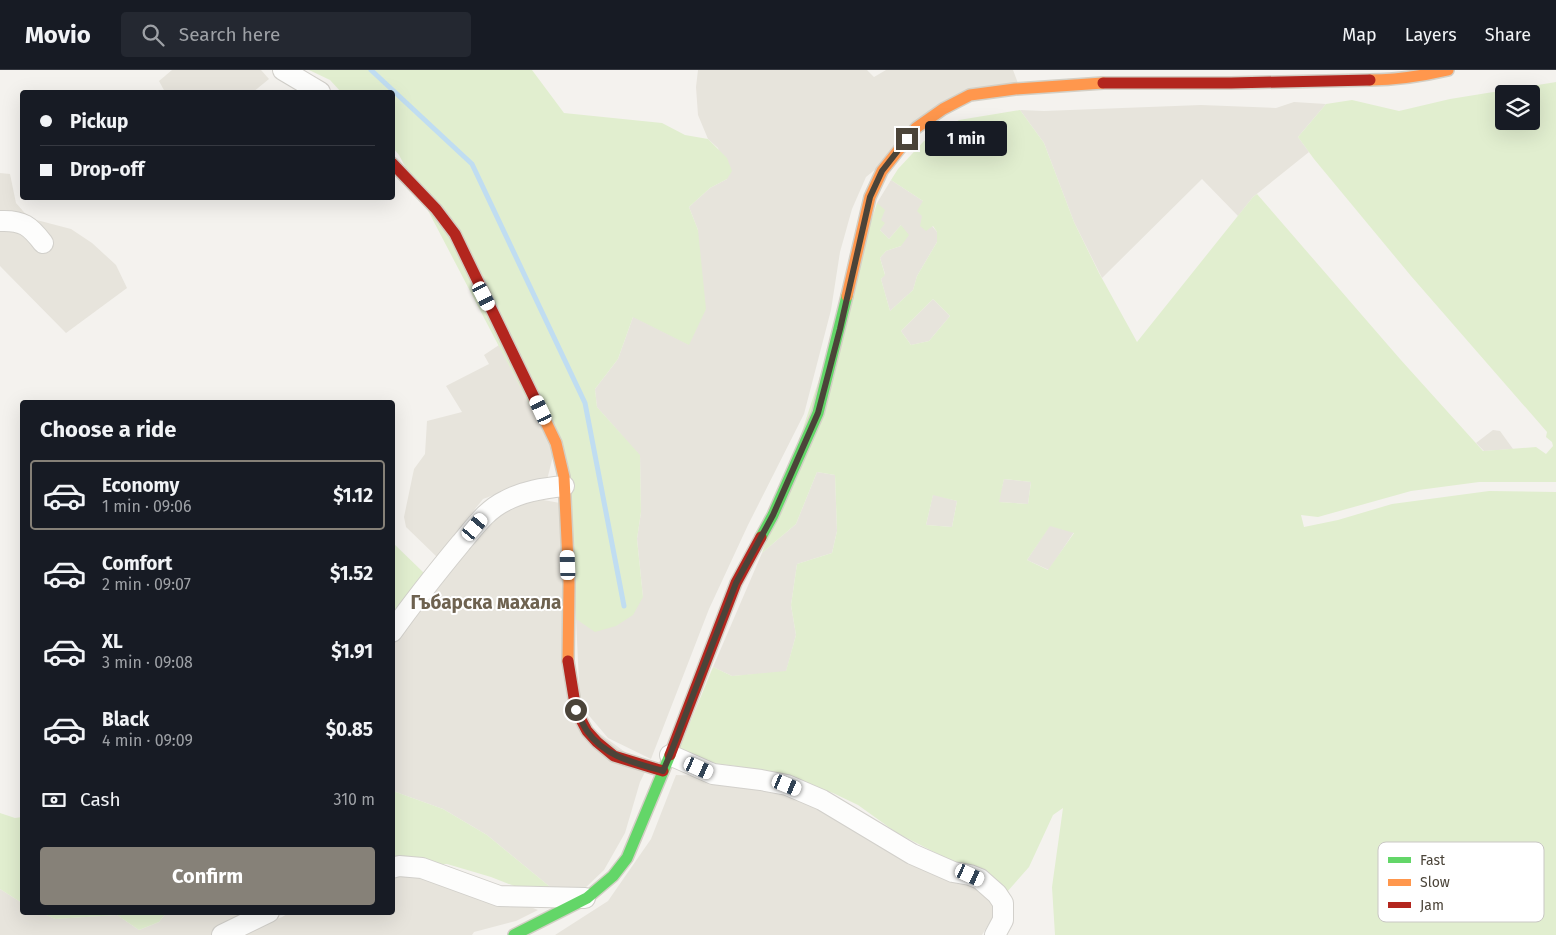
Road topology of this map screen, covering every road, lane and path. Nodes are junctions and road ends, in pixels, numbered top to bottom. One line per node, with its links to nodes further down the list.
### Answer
1 (283, 70): 3 (street)
2 (1448, 70): 9 (street)
3 (317, 90)
4 (395, 166): 7 (street)
5 (0, 221): 6 (street)
6 (44, 243)
7 (564, 486): 8 (street); 9 (street)
8 (395, 628)
9 (666, 763): 11 (street); 15 (street)
10 (395, 867): 11 (street)
11 (587, 898): 14 (street)
12 (262, 915): 13 (street)
13 (222, 935)
14 (514, 935)
15 (995, 935)

